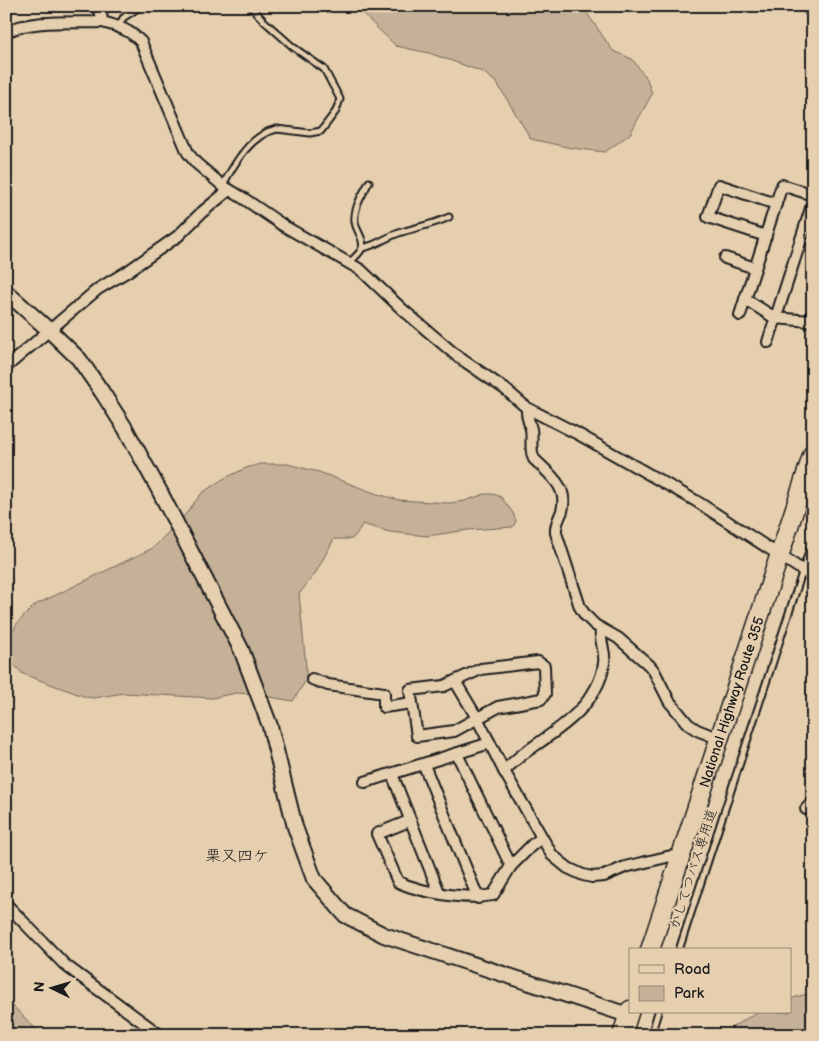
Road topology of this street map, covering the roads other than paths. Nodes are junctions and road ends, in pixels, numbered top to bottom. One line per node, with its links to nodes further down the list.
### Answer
1 (95, 6): 6 (street)
2 (141, 6): 7 (lane)
3 (250, 6): 10 (lane)
4 (806, 6): 5 (street)
5 (813, 14)
6 (102, 22): 7 (street); 8 (street)
7 (119, 26): 10 (street)
8 (6, 32)
9 (369, 182): 16 (lane)
10 (226, 188): 18 (street); 25 (street)
11 (813, 195): 13 (street)
12 (813, 202): 24 (street)
13 (776, 204): 15 (street); 15 (street)
14 (449, 216): 16 (lane)
15 (766, 236): 19 (street)
16 (362, 248): 18 (lane)
17 (725, 258): 19 (street)
18 (350, 263): 28 (street)
19 (755, 268): 21 (street)
20 (7, 294): 25 (street)
21 (745, 299): 23 (street); 24 (street)
22 (813, 313): 24 (street)
23 (740, 315)
24 (775, 318): 26 (street)
25 (50, 331): 27 (street); 55 (street)
26 (768, 342)
27 (6, 368)
28 (527, 408): 31 (street); 34 (street)
29 (813, 453): 31 (highway, National Highway Route 355)
30 (813, 539): 32 (lane, かしてつバス専用道)
31 (779, 556): 32 (street); 39 (highway, National Highway Route 355)
32 (802, 570): 33 (street); 54 (lane, かしてつバス専用道)
33 (813, 577)
34 (601, 629): 39 (street); 43 (street)
35 (312, 679): 37 (street)
36 (455, 682): 37 (street); 38 (street); 38 (street)
37 (412, 703): 38 (street)
38 (477, 718): 40 (street)
39 (720, 739): 48 (highway, National Highway Route 355)
40 (490, 743): 41 (street); 43 (street)
41 (457, 754): 42 (street); 49 (street)
42 (424, 765): 44 (street); 51 (street)
43 (504, 771): 47 (street)
44 (392, 774): 45 (street); 46 (street)
45 (365, 782)
46 (409, 821): 50 (street); 50 (street)
47 (542, 838): 48 (street); 49 (street)
48 (680, 858): 53 (highway, National Highway Route 355)
49 (511, 866): 51 (street)
50 (439, 892): 51 (street)
51 (478, 898)
52 (6, 904): 57 (street)
53 (651, 948)
54 (680, 948)
55 (629, 1012): 58 (highway)
56 (657, 1014): 59 (lane)
57 (160, 1035)
58 (622, 1035)
59 (651, 1035)

